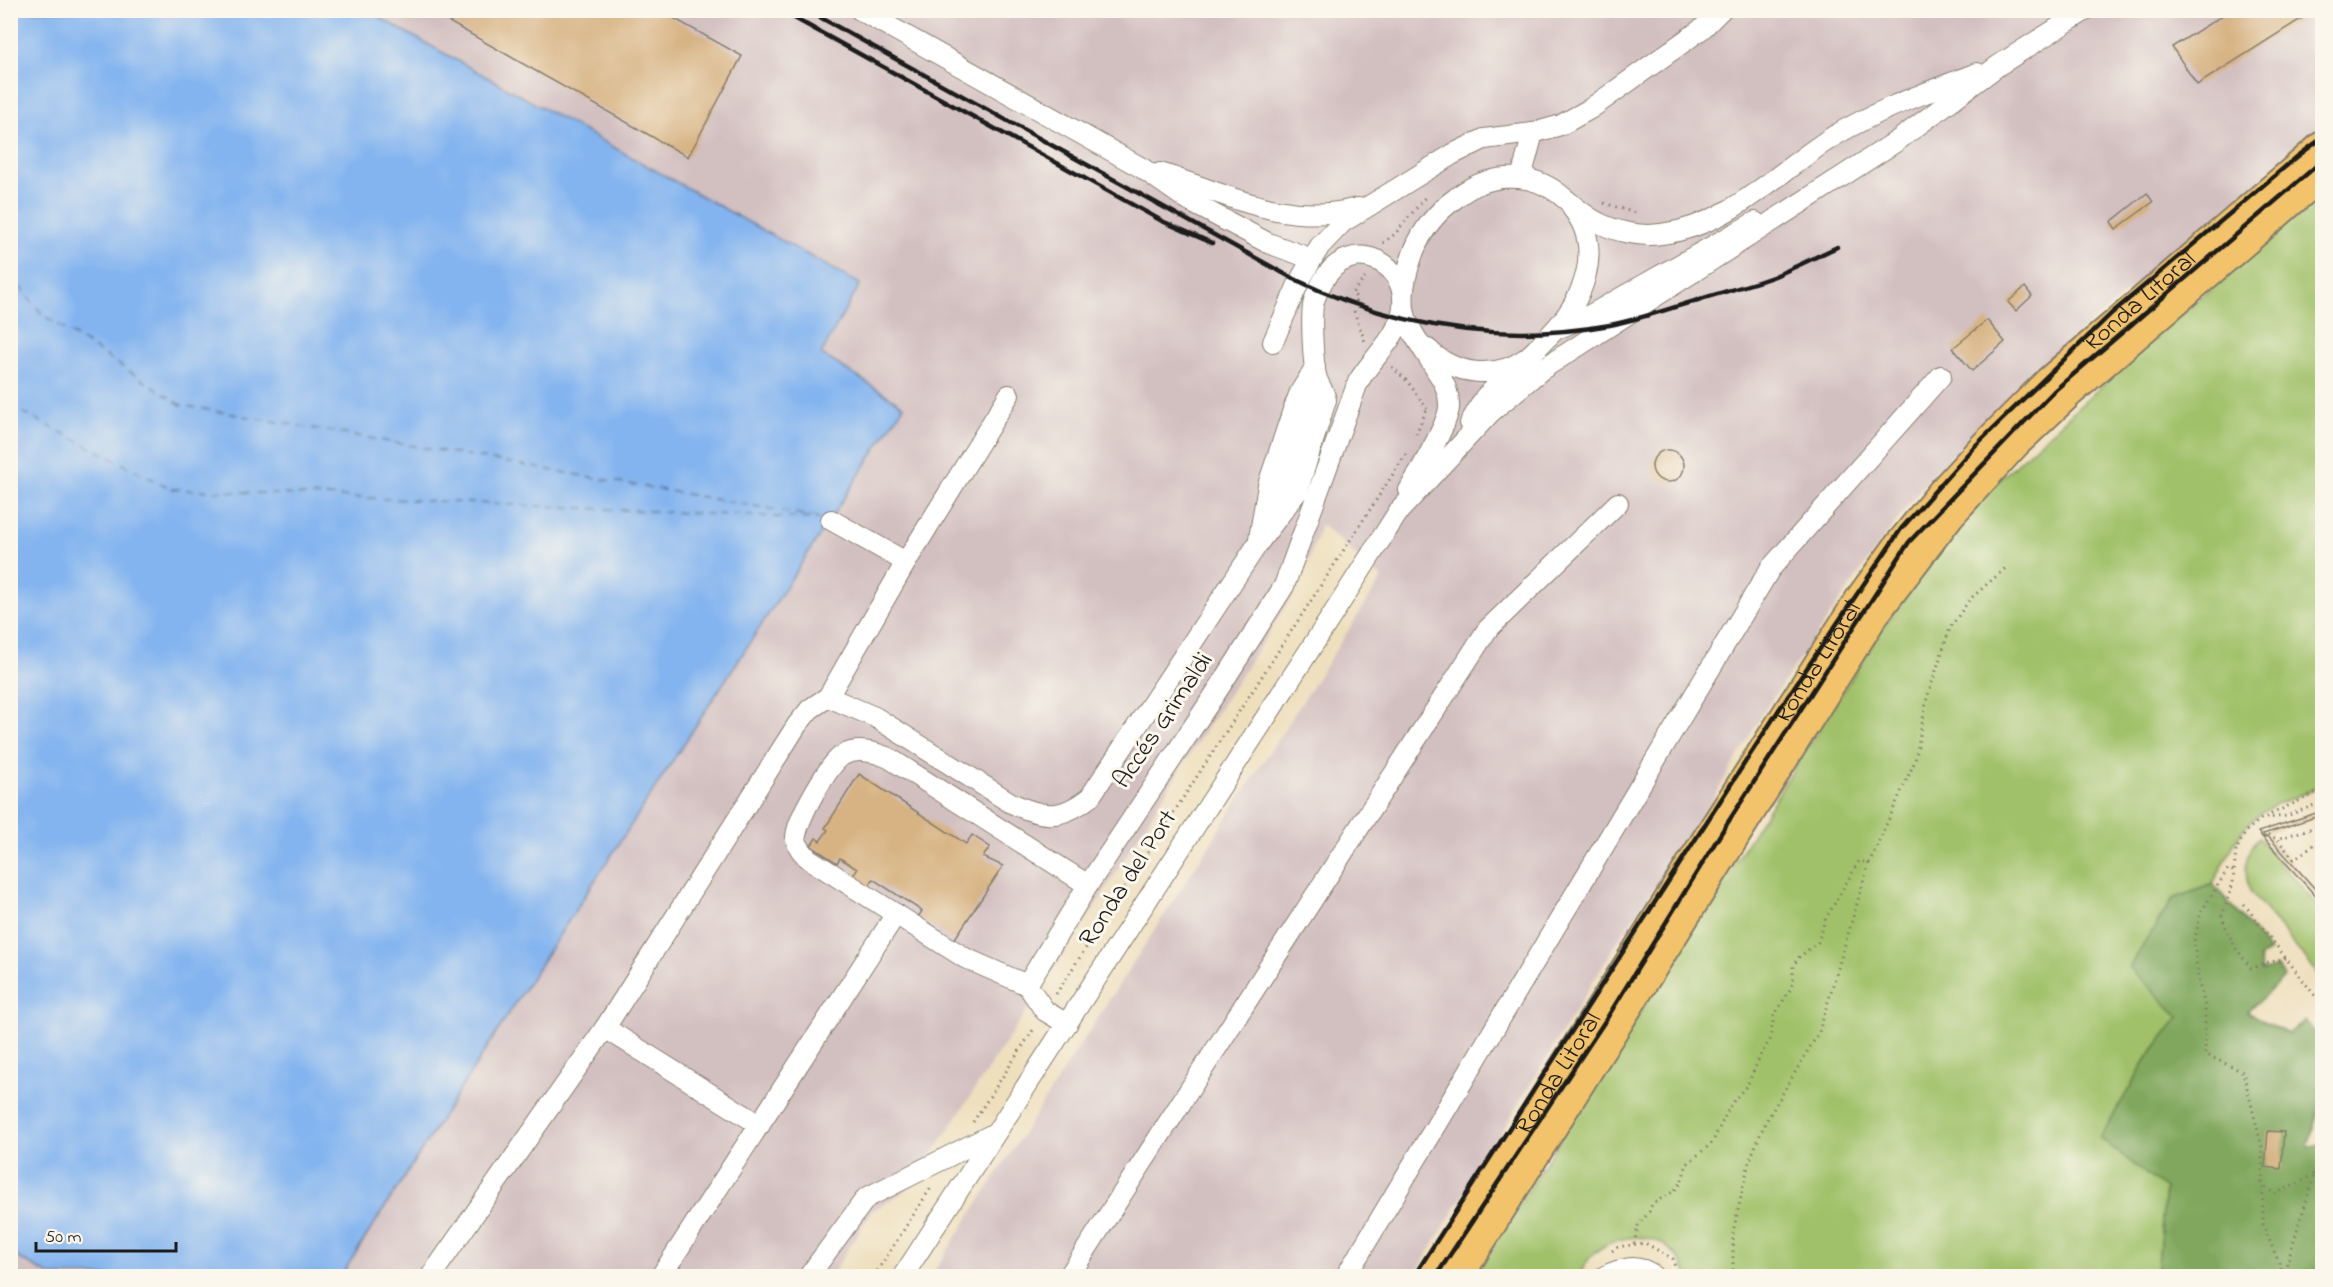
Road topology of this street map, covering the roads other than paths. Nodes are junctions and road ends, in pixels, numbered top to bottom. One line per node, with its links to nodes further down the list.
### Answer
1 (860, 10): 7 (street)
2 (1721, 10): 5 (street)
3 (2086, 10): 4 (street)
4 (1999, 65): 10 (street); 11 (street)
5 (1533, 133): 9 (street); 12 (street)
6 (2322, 146): 42 (highway, Ronda Litoral)
7 (1142, 168): 12 (street); 13 (street)
8 (2322, 175): 43 (highway, Ronda Litoral)
9 (1521, 178): 11 (street); 14 (street)
10 (1826, 186): 15 (street); 22 (street)
11 (1565, 199): 15 (street)
12 (1372, 204): 13 (street)
13 (1312, 260): 17 (street)
14 (1404, 294): 16 (street); 19 (street); 29 (street, Accés Grimaldi)
15 (1557, 329): 18 (street)
16 (1416, 336): 18 (street); 24 (street)
17 (1273, 342)
18 (1527, 357): 22 (street)
19 (1316, 369): 26 (street); 26 (street)
20 (1941, 376): 41 (street)
21 (1009, 395): 27 (street)
22 (1454, 452): 24 (street)
23 (1618, 502): 40 (street)
24 (1399, 511): 32 (street, Ronda del Port)
25 (831, 520): 27 (street)
26 (1258, 542): 28 (street)
27 (906, 562): 28 (street)
28 (828, 697): 33 (street)
29 (1088, 885): 30 (street); 31 (street, Accés Grimaldi)
30 (896, 914): 31 (street); 34 (street)
31 (1027, 985): 32 (street)
32 (1067, 1024): 35 (street, Ronda del Port)
33 (605, 1028): 34 (street); 36 (street)
34 (760, 1125): 37 (street)
35 (997, 1132): 38 (street); 39 (street, Ronda del Port)
36 (431, 1276)
37 (661, 1276)
38 (809, 1276)
39 (903, 1276)
40 (1069, 1276)
41 (1346, 1276)
42 (1433, 1276)
43 (1459, 1276)
44 (1605, 1276): 45 (street)
45 (1654, 1276)

